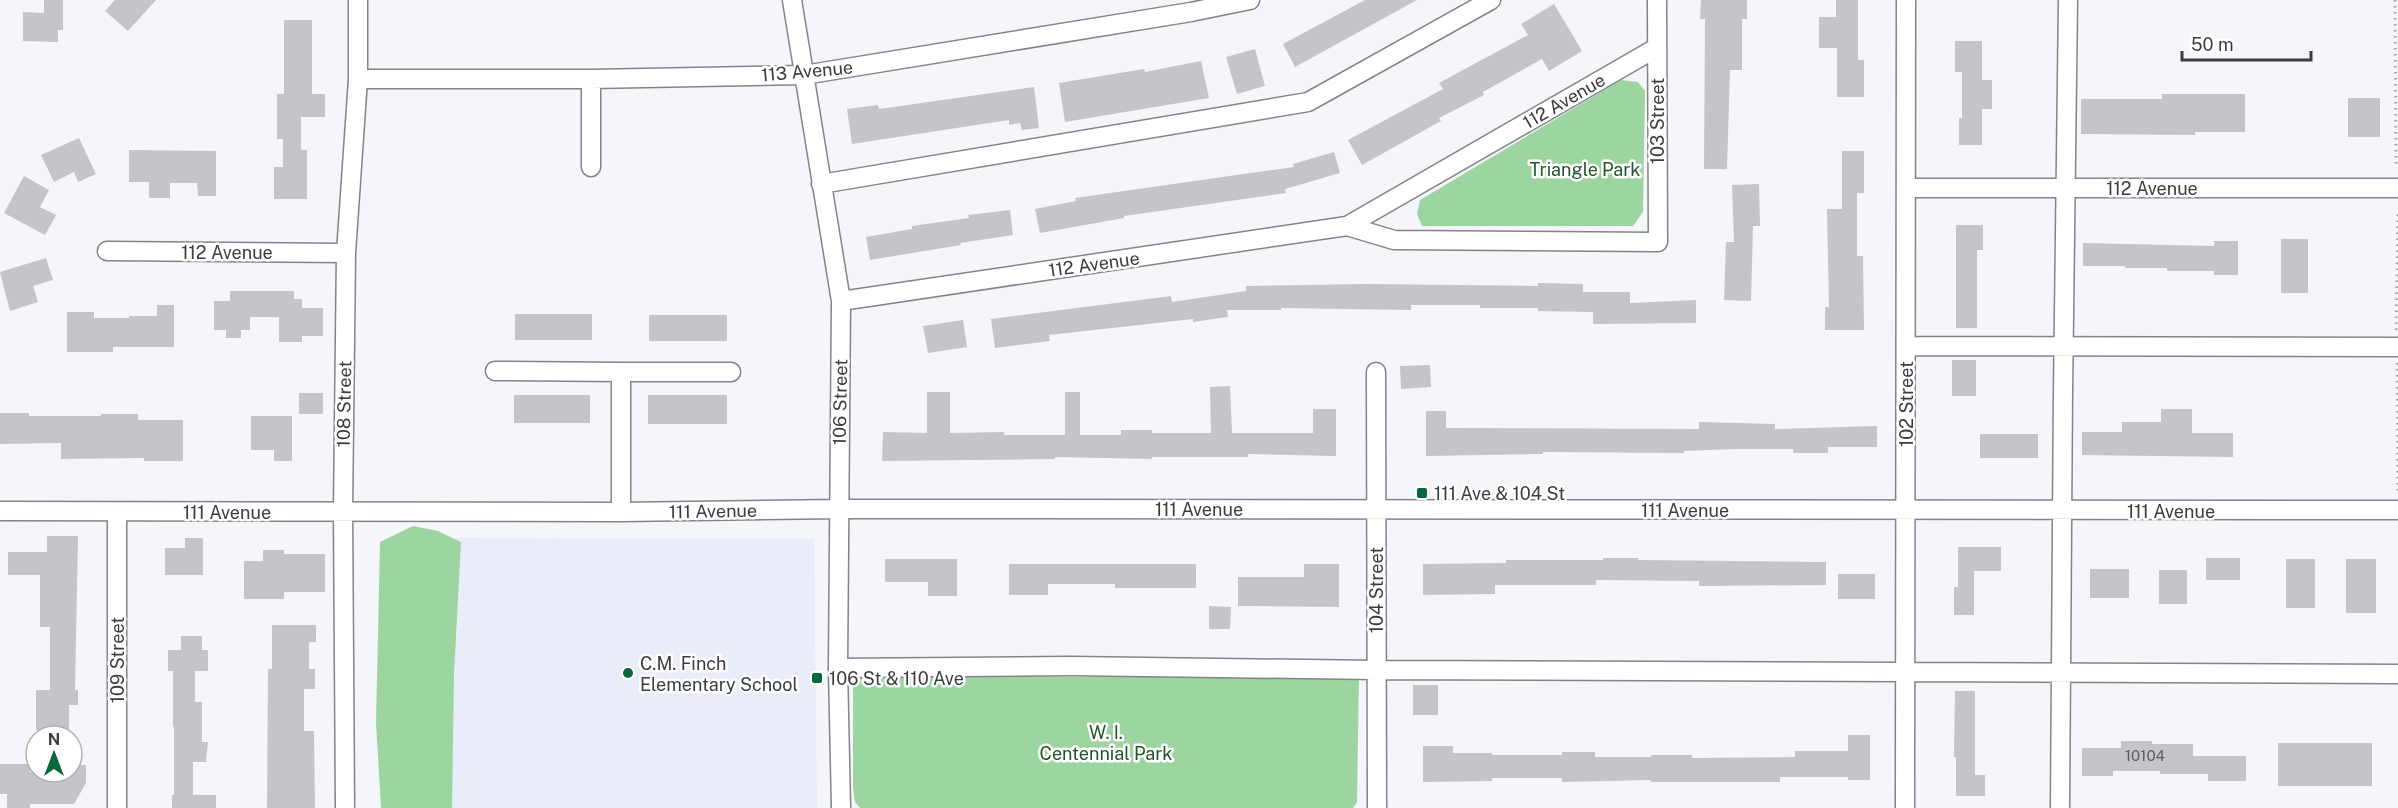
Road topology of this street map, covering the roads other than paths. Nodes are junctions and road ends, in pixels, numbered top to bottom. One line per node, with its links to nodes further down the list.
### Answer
1 (358, 0): 11 (street, 108 Street)
2 (792, 0): 9 (street, 106 Street)
3 (1250, 0): 9 (street, 113 Avenue)
4 (1491, 0): 13 (street)
5 (1657, 0): 8 (street, 103 Street)
6 (1906, 0): 14 (street, 102 Street)
7 (2068, 0): 15 (street)
8 (1656, 48): 17 (street, 112 Avenue); 18 (street, 103 Street)
9 (804, 75): 10 (street, 113 Avenue); 13 (street, 106 Street)
10 (591, 79): 11 (street, 113 Avenue); 12 (street)
11 (358, 80): 20 (street, 108 Street)
12 (591, 167)
13 (821, 184): 21 (street, 106 Street)
14 (1907, 188): 15 (street, 112 Avenue); 22 (street, 102 Street)
15 (2064, 188): 16 (street, 112 Avenue); 23 (street)
16 (2398, 188)
17 (1347, 226): 18 (street, 112 Avenue); 21 (street, 112 Avenue)
18 (1658, 242)
19 (107, 251): 20 (street, 112 Avenue)
20 (346, 253): 34 (street, 108 Street)
21 (841, 301): 29 (street, 106 Street)
22 (1906, 346): 23 (street); 31 (street, 102 Street)
23 (2062, 346): 24 (street); 35 (street)
24 (2398, 347)
25 (495, 371): 26 (street)
26 (621, 372): 27 (street); 36 (street)
27 (731, 372)
28 (1376, 372): 30 (street, 104 Street)
29 (839, 509): 30 (street, 111 Avenue); 36 (street, 111 Avenue); 38 (street, 106 Street)
30 (1376, 510): 31 (street, 111 Avenue); 39 (street, 104 Street)
31 (1906, 510): 35 (street, 111 Avenue); 40 (street, 102 Street)
32 (2398, 510): 35 (street, 111 Avenue)
33 (0, 511): 37 (street, 111 Avenue)
34 (343, 511): 36 (street, 111 Avenue); 37 (street, 111 Avenue); 44 (street, 108 Street)
35 (2064, 511): 41 (street)
36 (621, 512)
37 (117, 513): 43 (street, 109 Street)
38 (838, 668): 39 (street); 45 (street, 106 Street)
39 (1376, 670): 40 (street); 46 (street, 104 Street)
40 (1906, 672): 41 (street); 47 (street, 102 Street)
41 (2061, 673): 42 (street); 48 (street)
42 (2398, 674)
43 (117, 808)
44 (345, 808)
45 (841, 808)
46 (1377, 808)
47 (1905, 808)
48 (2060, 808)

